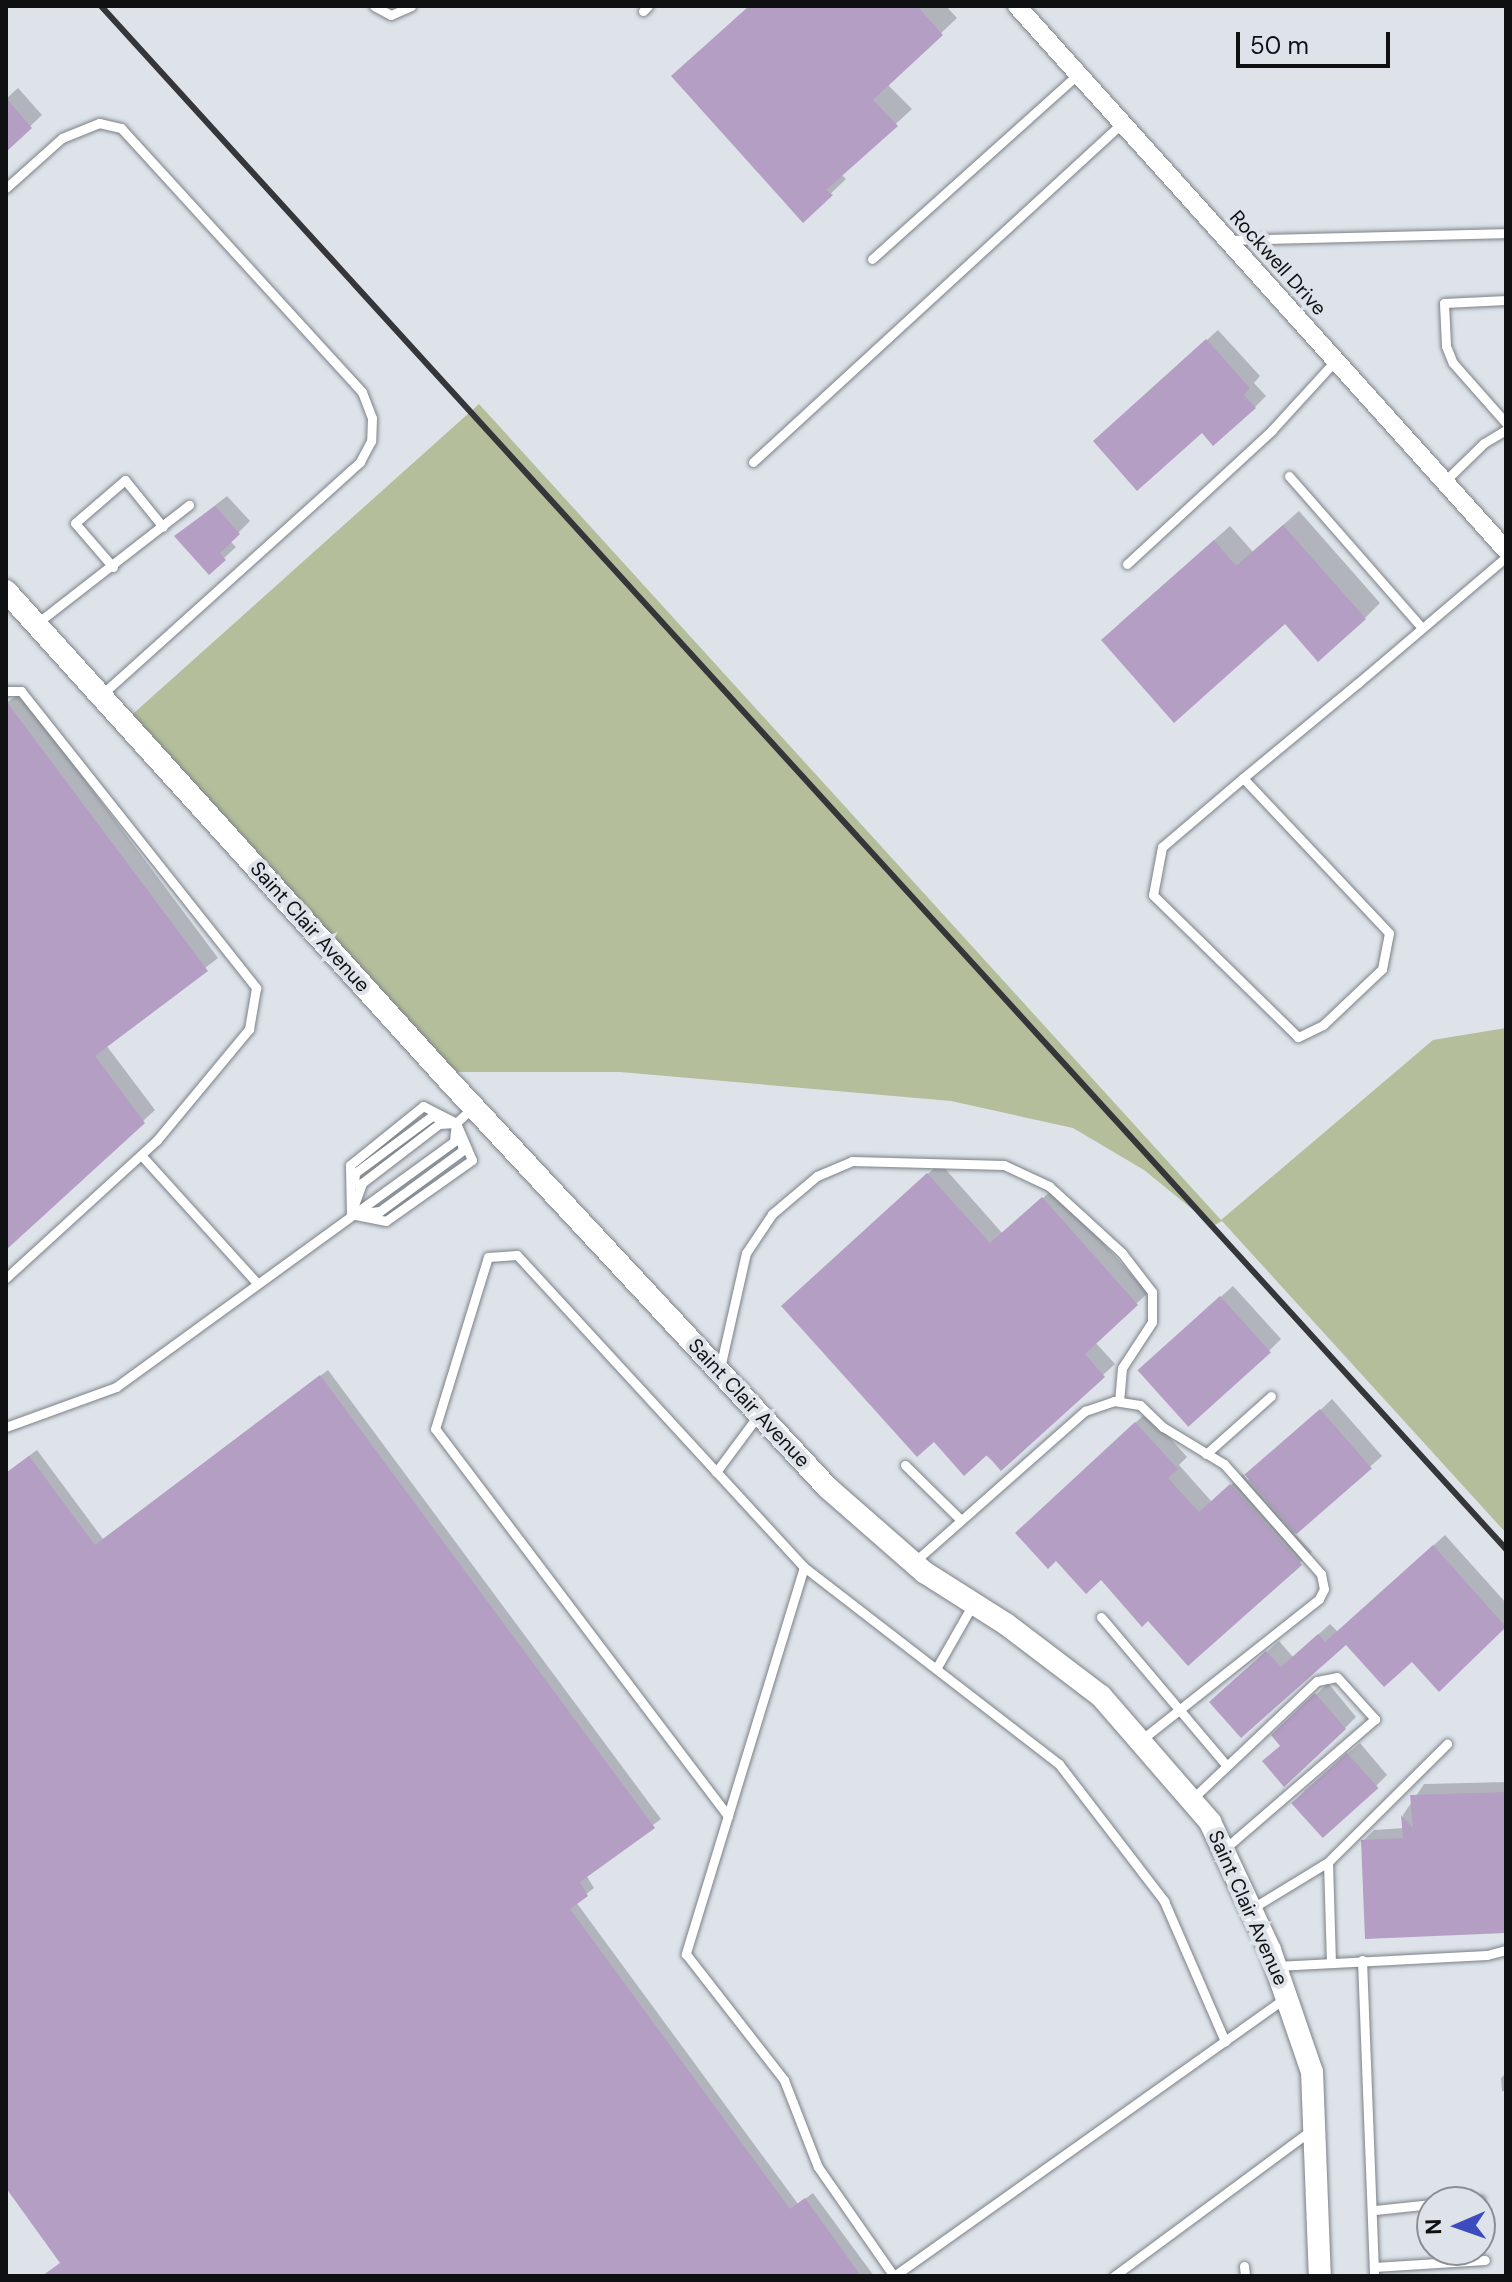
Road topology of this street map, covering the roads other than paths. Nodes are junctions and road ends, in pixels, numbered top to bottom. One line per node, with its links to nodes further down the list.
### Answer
1 (374, 6): 2 (lane)
2 (411, 6)
3 (1017, 6): 4 (street, Rockwell Drive)
4 (1078, 74): 5 (street, Rockwell Drive); 9 (lane)
5 (1122, 123): 8 (street, Rockwell Drive); 14 (lane)
6 (6, 188): 27 (lane)
7 (1506, 233): 8 (lane)
8 (1227, 240): 11 (street, Rockwell Drive)
9 (872, 259)
10 (1506, 300): 12 (lane)
11 (1336, 360): 16 (street, Rockwell Drive); 21 (lane)
12 (1506, 423)
13 (1506, 430): 16 (lane)
14 (753, 462)
15 (1289, 476): 25 (lane)
16 (1445, 481): 19 (street, Rockwell Drive)
17 (189, 505): 18 (lane)
18 (163, 527): 22 (lane); 22 (lane)
19 (1506, 550)
20 (1506, 557): 25 (lane)
21 (1127, 564)
22 (113, 567): 24 (lane)
23 (6, 591): 24 (street, Saint Clair Avenue)
24 (36, 624): 27 (street, Saint Clair Avenue)
25 (1422, 628): 28 (lane)
26 (6, 691): 31 (lane)
27 (101, 695): 29 (street, Saint Clair Avenue)
28 (1243, 778): 28 (lane)
29 (473, 1107): 30 (lane); 35 (street, Saint Clair Avenue)
30 (456, 1123): 32 (lane); 32 (lane); 32 (lane); 32 (lane)
31 (141, 1155): 33 (lane); 34 (lane)
32 (351, 1214): 34 (lane)
33 (6, 1278)
34 (257, 1283): 39 (lane)
35 (719, 1372): 37 (lane); 38 (street, Saint Clair Avenue)
36 (1271, 1396): 40 (lane)
37 (1119, 1400): 40 (lane); 43 (lane)
38 (759, 1414): 42 (lane); 44 (street, Saint Clair Avenue)
39 (6, 1427)
40 (1206, 1454): 49 (lane)
41 (905, 1465): 43 (lane)
42 (716, 1472): 45 (lane); 54 (lane)
43 (961, 1520): 44 (lane)
44 (913, 1563): 46 (street, Saint Clair Avenue)
45 (804, 1567): 48 (lane); 54 (lane)
46 (973, 1603): 48 (lane); 50 (street, Saint Clair Avenue)
47 (1101, 1617): 49 (lane)
48 (937, 1667): 63 (lane)
49 (1181, 1709): 50 (lane); 52 (lane)
50 (1140, 1741): 53 (street, Saint Clair Avenue)
51 (1447, 1744): 56 (lane)
52 (1227, 1766): 53 (lane); 55 (lane)
53 (1191, 1800): 55 (street, Saint Clair Avenue)
54 (728, 1816): 69 (lane)
55 (1223, 1850): 57 (street, Saint Clair Avenue)
56 (1328, 1862): 57 (lane); 60 (lane)
57 (1251, 1909): 61 (street, Saint Clair Avenue)
58 (1506, 1950): 59 (lane)
59 (1362, 1960): 60 (lane); 66 (lane)
60 (1331, 1962): 61 (lane)
61 (1276, 1966): 62 (street, Saint Clair Avenue)
62 (1286, 1998): 63 (lane); 64 (street, Saint Clair Avenue)
63 (1225, 2041): 69 (lane)
64 (1314, 2128): 70 (lane); 71 (street, Saint Clair Avenue)
65 (1416, 2206): 66 (lane)
66 (1375, 2210): 68 (lane)
67 (1430, 2266): 68 (lane)
68 (1374, 2272)
69 (893, 2275)
70 (1114, 2276)
71 (1320, 2276)

